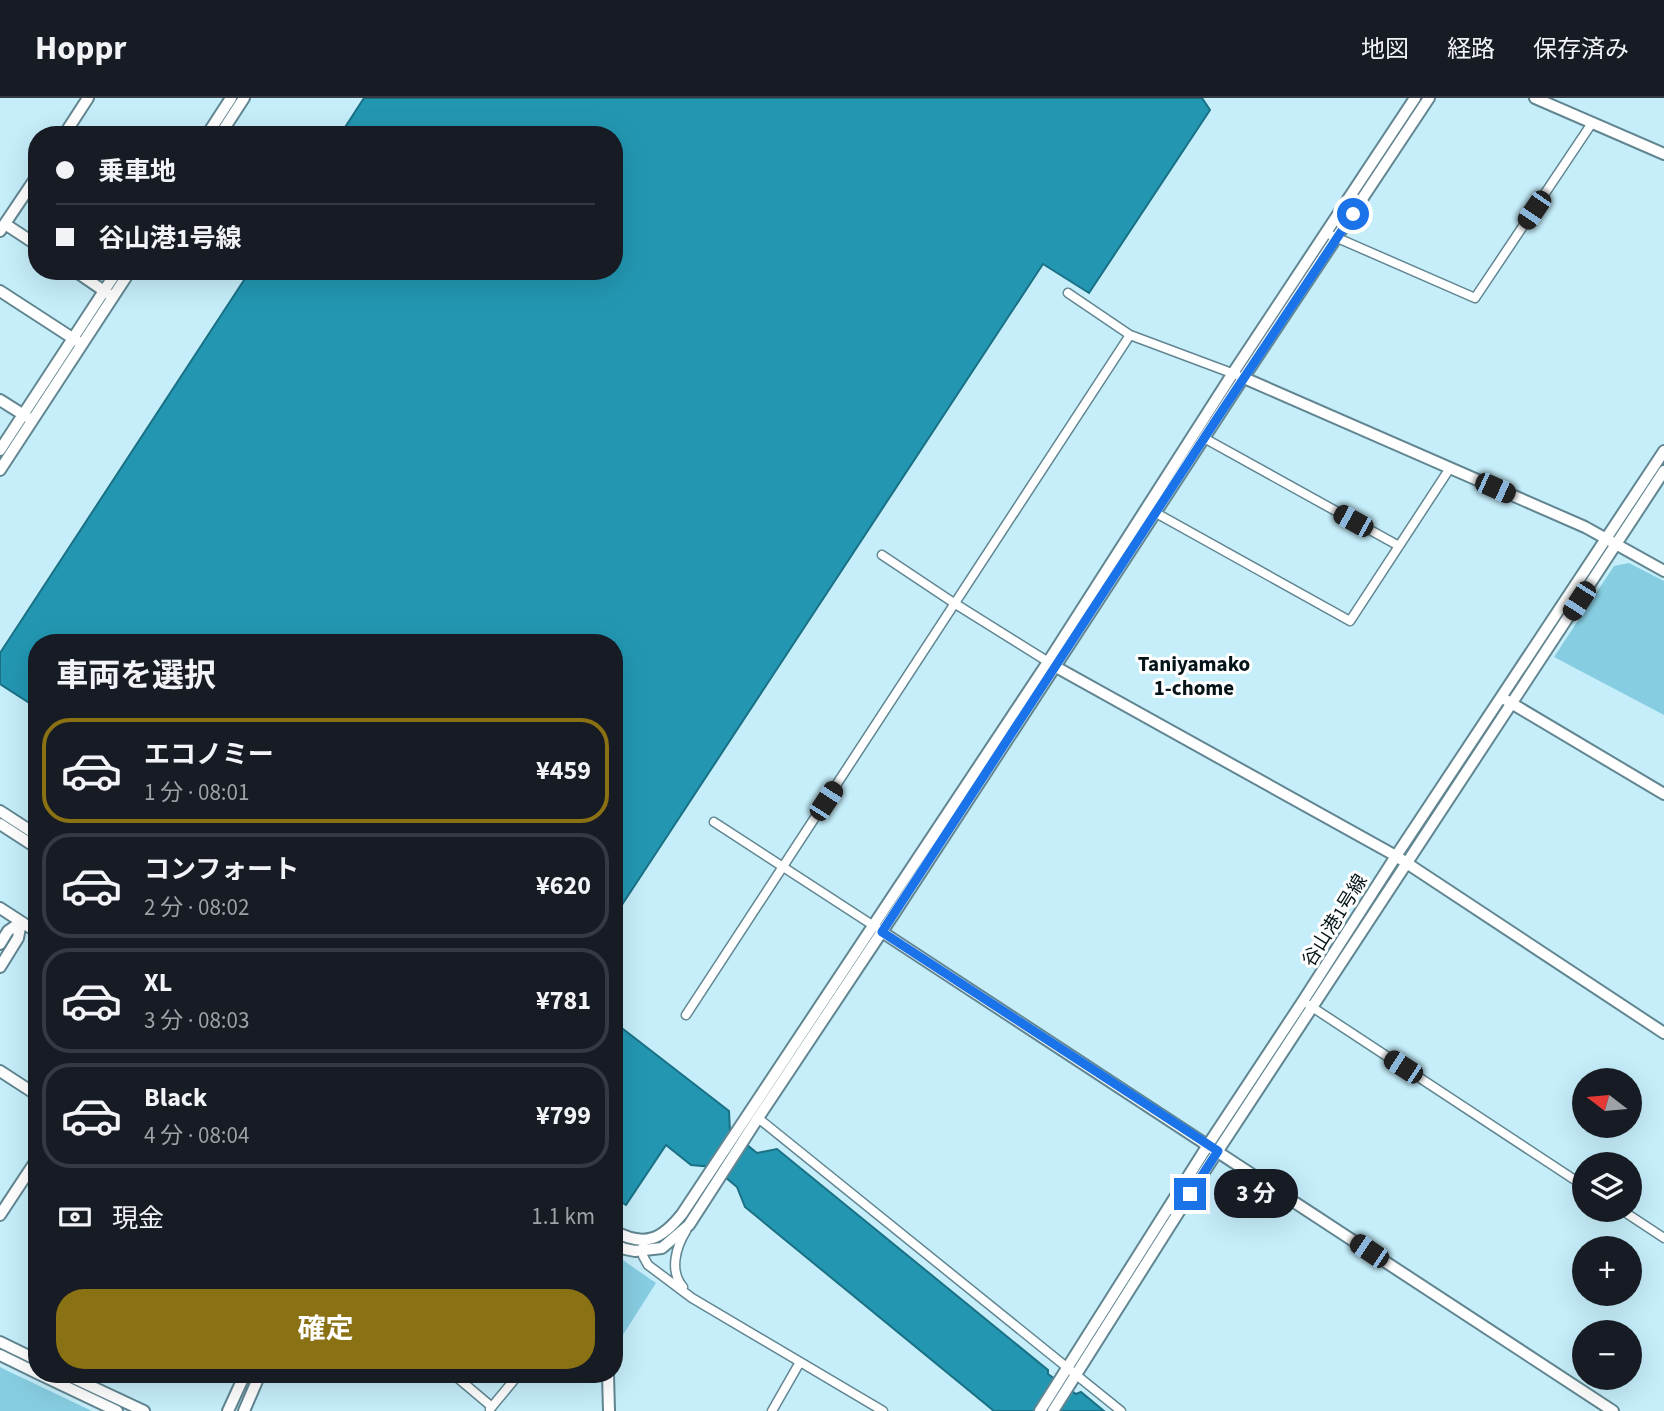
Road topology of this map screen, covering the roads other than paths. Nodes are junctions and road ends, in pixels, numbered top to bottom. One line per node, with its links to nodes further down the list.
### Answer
1 (88, 98): 8 (street)
2 (231, 98): 9 (street)
3 (243, 98): 10 (street)
4 (1415, 98): 14 (street)
5 (1429, 98): 15 (street)
6 (1535, 98): 7 (street)
7 (1592, 123): 11 (street); 15 (street)
8 (70, 126)
9 (213, 126)
10 (226, 126)
11 (1664, 154)
12 (28, 190): 13 (street)
13 (3, 227): 16 (street)
14 (1326, 233): 15 (street); 25 (street)
15 (1338, 237): 25 (street)
16 (28, 240)
17 (88, 280): 22 (street)
18 (114, 280): 22 (street)
19 (122, 280): 22 (street)
20 (0, 291): 24 (street)
21 (1068, 293): 23 (street)
22 (109, 294): 24 (street)
23 (1130, 335): 25 (street); 39 (street)
24 (78, 342): 27 (street)
25 (1238, 375): 28 (street); 31 (street); 40 (street)
26 (0, 400): 27 (street)
27 (28, 418): 29 (street); 32 (street)
28 (1204, 438): 34 (street); 36 (street)
29 (0, 450)
30 (1664, 451): 35 (street, 谷山港1号線)
31 (1450, 468): 35 (street); 36 (street)
32 (0, 470)
33 (1664, 471): 35 (street, 谷山港1号線)
34 (1156, 513): 36 (street); 40 (street)
35 (1611, 541): 38 (street); 41 (street, 谷山港1号線); 42 (street, 谷山港1号線)
36 (1399, 546)
37 (882, 555): 39 (street)
38 (1664, 571)
39 (954, 603): 40 (street); 51 (street)
40 (1052, 664): 49 (street); 55 (street)
41 (1501, 697): 42 (street); 49 (street, 谷山港1号線)
42 (1512, 704): 43 (street); 50 (street, 谷山港1号線)
43 (1664, 794)
44 (0, 811): 47 (street)
45 (714, 822): 51 (street)
46 (0, 824): 48 (street)
47 (28, 829)
48 (28, 842)
49 (1396, 856): 50 (street); 58 (street, 谷山港1号線)
50 (1407, 863): 58 (street, 谷山港1号線); 60 (street)
51 (783, 867): 55 (street); 59 (street)
52 (0, 908): 53 (street)
53 (22, 922): 54 (street); 56 (street); 57 (street)
54 (28, 926)
55 (877, 928): 63 (street); 64 (street); 65 (street)
56 (0, 944)
57 (0, 967)
58 (1308, 1004): 65 (street, 谷山港1号線); 67 (street)
59 (686, 1016)
60 (1664, 1033)
61 (0, 1071): 62 (street)
62 (28, 1090)
63 (758, 1118): 64 (street); 82 (street)
64 (745, 1128): 68 (street)
65 (1213, 1148): 82 (street, 谷山港1号線); 102 (street)
66 (28, 1173): 69 (street)
67 (1572, 1178)
68 (711, 1180): 71 (street); 74 (street)
69 (0, 1215)
70 (1640, 1222): 73 (street)
71 (690, 1226): 74 (street); 76 (street)
72 (623, 1235): 74 (street)
73 (1664, 1238)
74 (643, 1245): 75 (street); 76 (street)
75 (623, 1248)
76 (692, 1298): 80 (street)
77 (0, 1342): 79 (street)
78 (0, 1354): 81 (street)
79 (28, 1356)
80 (800, 1362): 97 (street); 98 (street)
81 (28, 1368)
82 (1072, 1371): 90 (street, 谷山港1号線); 101 (street)
83 (59, 1383): 92 (street)
84 (87, 1383): 93 (street)
85 (241, 1383): 94 (street)
86 (256, 1383): 95 (street)
87 (463, 1383): 91 (street)
88 (512, 1383): 91 (street)
89 (608, 1383): 96 (street)
90 (1064, 1383): 99 (street, 谷山港1号線); 100 (street, 谷山港1号線)
91 (490, 1409)
92 (117, 1411)
93 (144, 1411)
94 (228, 1411)
95 (244, 1411)
96 (609, 1411)
97 (772, 1411)
98 (883, 1411)
99 (1040, 1411)
100 (1053, 1411)
101 (1121, 1411)
102 (1612, 1411)

